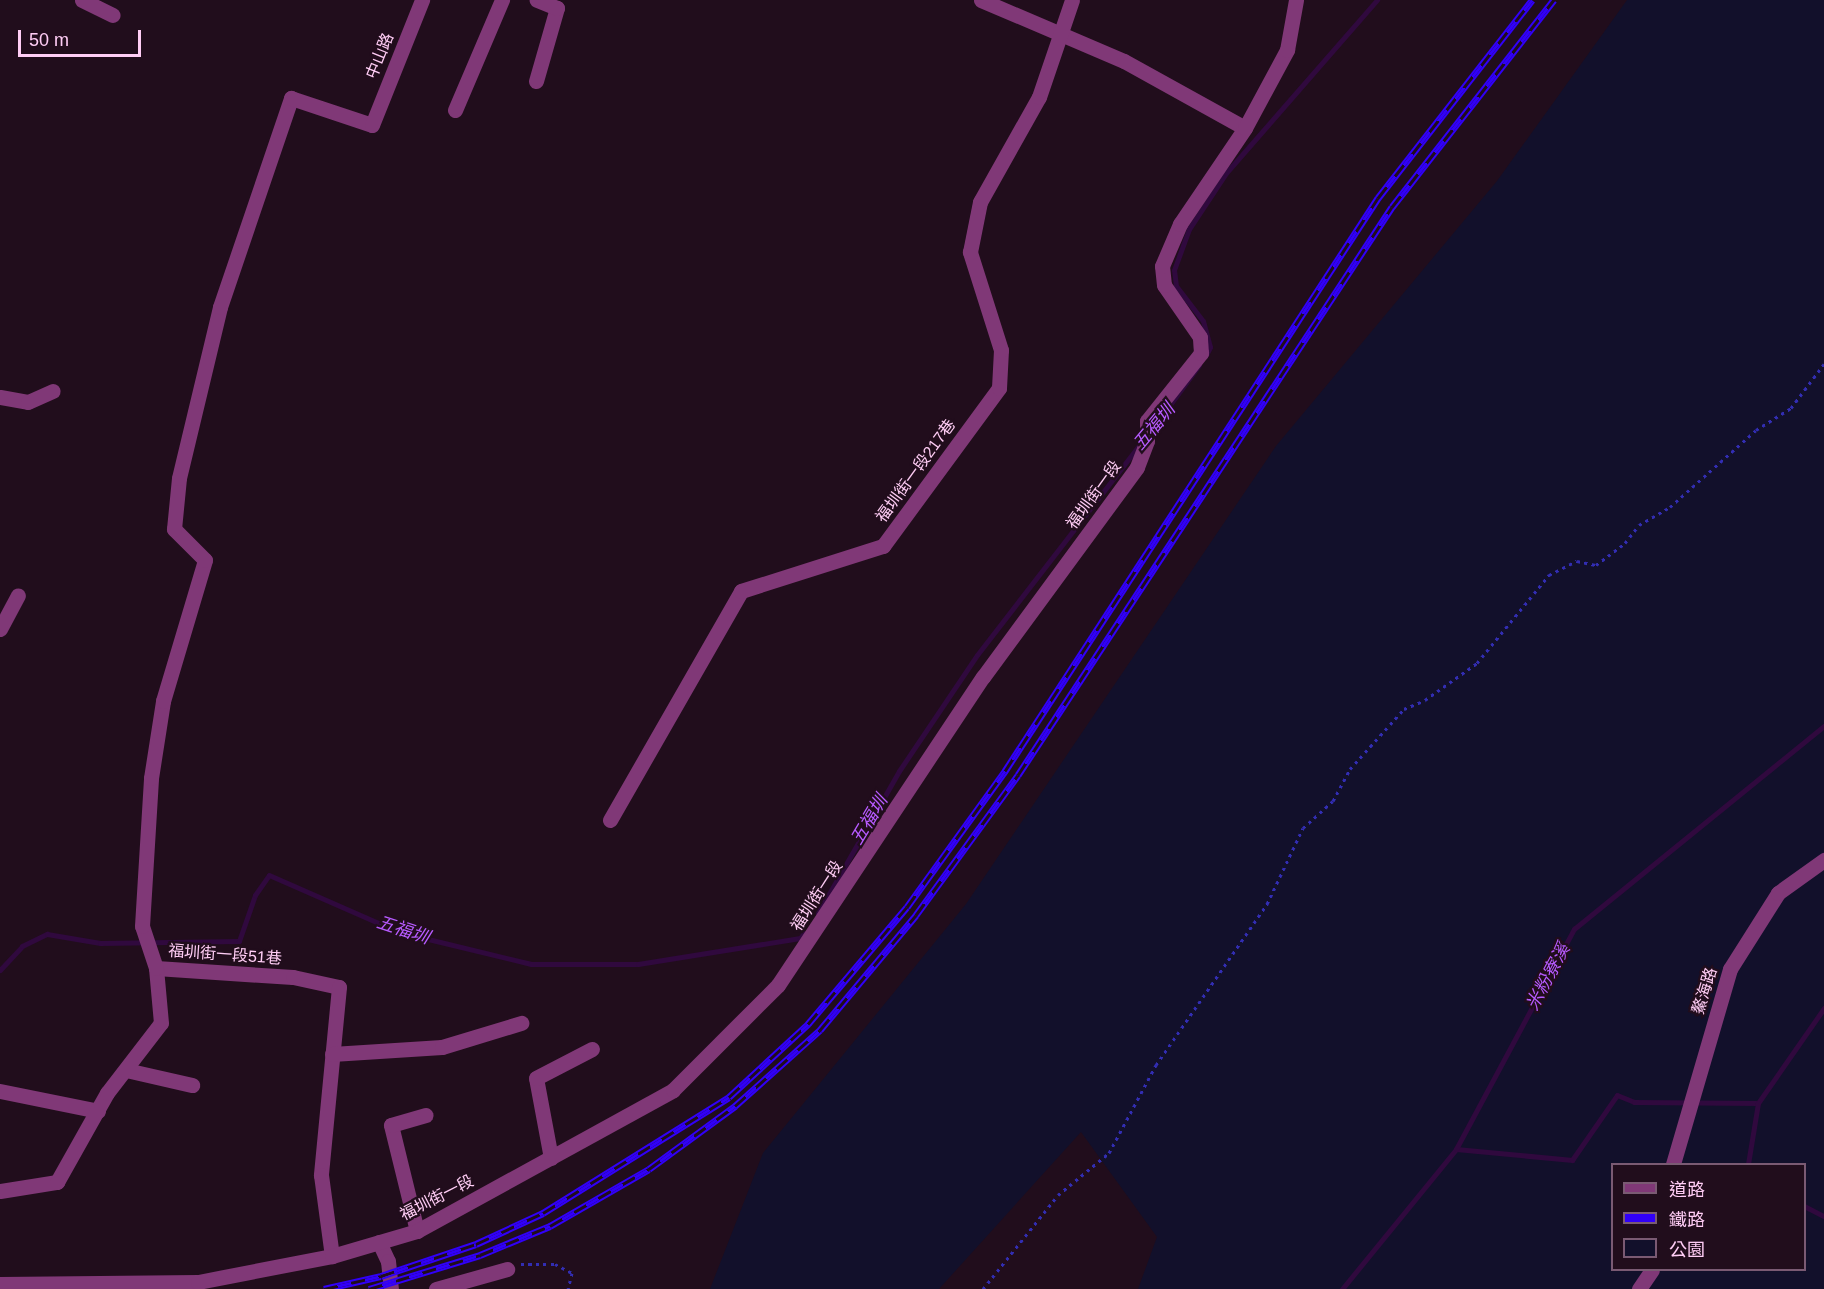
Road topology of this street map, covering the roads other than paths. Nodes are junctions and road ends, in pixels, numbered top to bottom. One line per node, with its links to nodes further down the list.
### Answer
1 (82, 0): 8 (street)
2 (422, 0): 19 (street, 中山路)
3 (502, 0): 11 (street)
4 (537, 0): 10 (street)
5 (981, 0): 9 (street)
6 (1072, 0): 9 (street, 福圳街一段217巷)
7 (1296, 0): 12 (street, 福圳街一段)
8 (113, 15)
9 (1062, 38): 12 (street); 17 (street, 福圳街一段217巷)
10 (536, 81)
11 (455, 110)
12 (1245, 128): 28 (street, 福圳街一段)
13 (53, 391): 14 (street)
14 (0, 397)
15 (18, 595): 16 (street)
16 (0, 629)
17 (610, 820)
18 (1824, 860): 29 (street, 鰲海路)
19 (156, 967): 22 (street, 福圳街一段51巷); 23 (street, 福圳街一段51巷)
20 (521, 1023): 22 (street)
21 (592, 1049): 28 (street)
22 (332, 1054): 33 (street, 福圳街一段51巷)
23 (126, 1070): 24 (street); 26 (street, 福圳街一段51巷)
24 (192, 1084)
25 (0, 1091): 26 (street)
26 (98, 1111): 30 (street, 福圳街一段51巷)
27 (426, 1115): 31 (street)
28 (551, 1158): 31 (street, 福圳街一段)
29 (1673, 1163)
30 (0, 1191)
31 (417, 1232): 32 (street, 福圳街一段)
32 (379, 1242): 33 (street, 福圳街一段); 37 (street)
33 (332, 1256): 36 (street, 福圳街一段)
34 (507, 1269): 38 (street)
35 (1651, 1271): 39 (street)
36 (0, 1284)
37 (391, 1289)
38 (436, 1289)
39 (1639, 1289)

